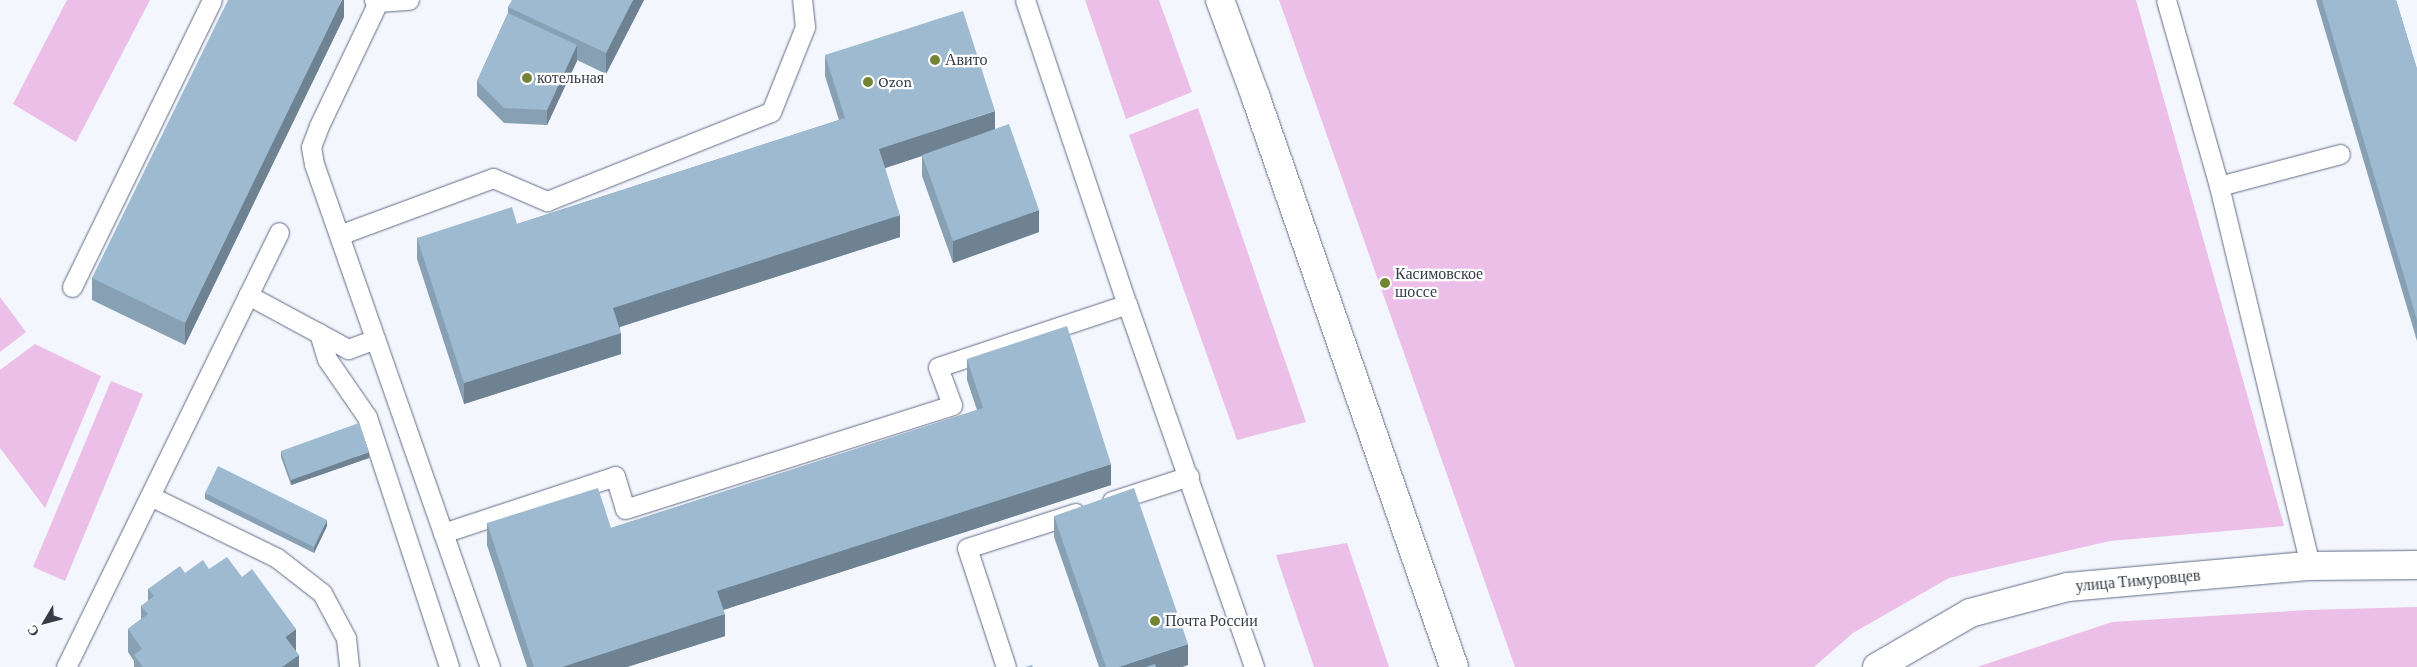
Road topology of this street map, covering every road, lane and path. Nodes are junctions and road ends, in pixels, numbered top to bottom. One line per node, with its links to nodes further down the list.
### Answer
1 (212, 0): 12 (lane)
2 (409, 0): 7 (lane)
3 (802, 0): 11 (lane)
4 (1025, 0): 14 (lane)
5 (1220, 0): 28 (main road)
6 (2166, 0): 9 (lane)
7 (377, 1): 11 (lane)
8 (2340, 154): 9 (lane)
9 (2219, 186): 21 (lane)
10 (279, 232): 13 (lane)
11 (339, 235): 16 (lane)
12 (72, 287)
13 (248, 294): 15 (lane); 18 (lane)
14 (1127, 304): 17 (lane); 19 (lane)
15 (319, 333): 16 (lane); 24 (lane)
16 (375, 339): 19 (lane)
17 (1189, 476): 26 (lane); 27 (lane)
18 (150, 496): 22 (lane); 23 (lane)
19 (443, 533): 25 (lane)
20 (2417, 565): 21 (main road, улица Тимуровцев)
21 (2310, 566): 29 (main road, улица Тимуровцев)
22 (66, 667)
23 (349, 667)
24 (449, 667)
25 (490, 667)
26 (1006, 667)
27 (1254, 667)
28 (1454, 667)
29 (1877, 667)

